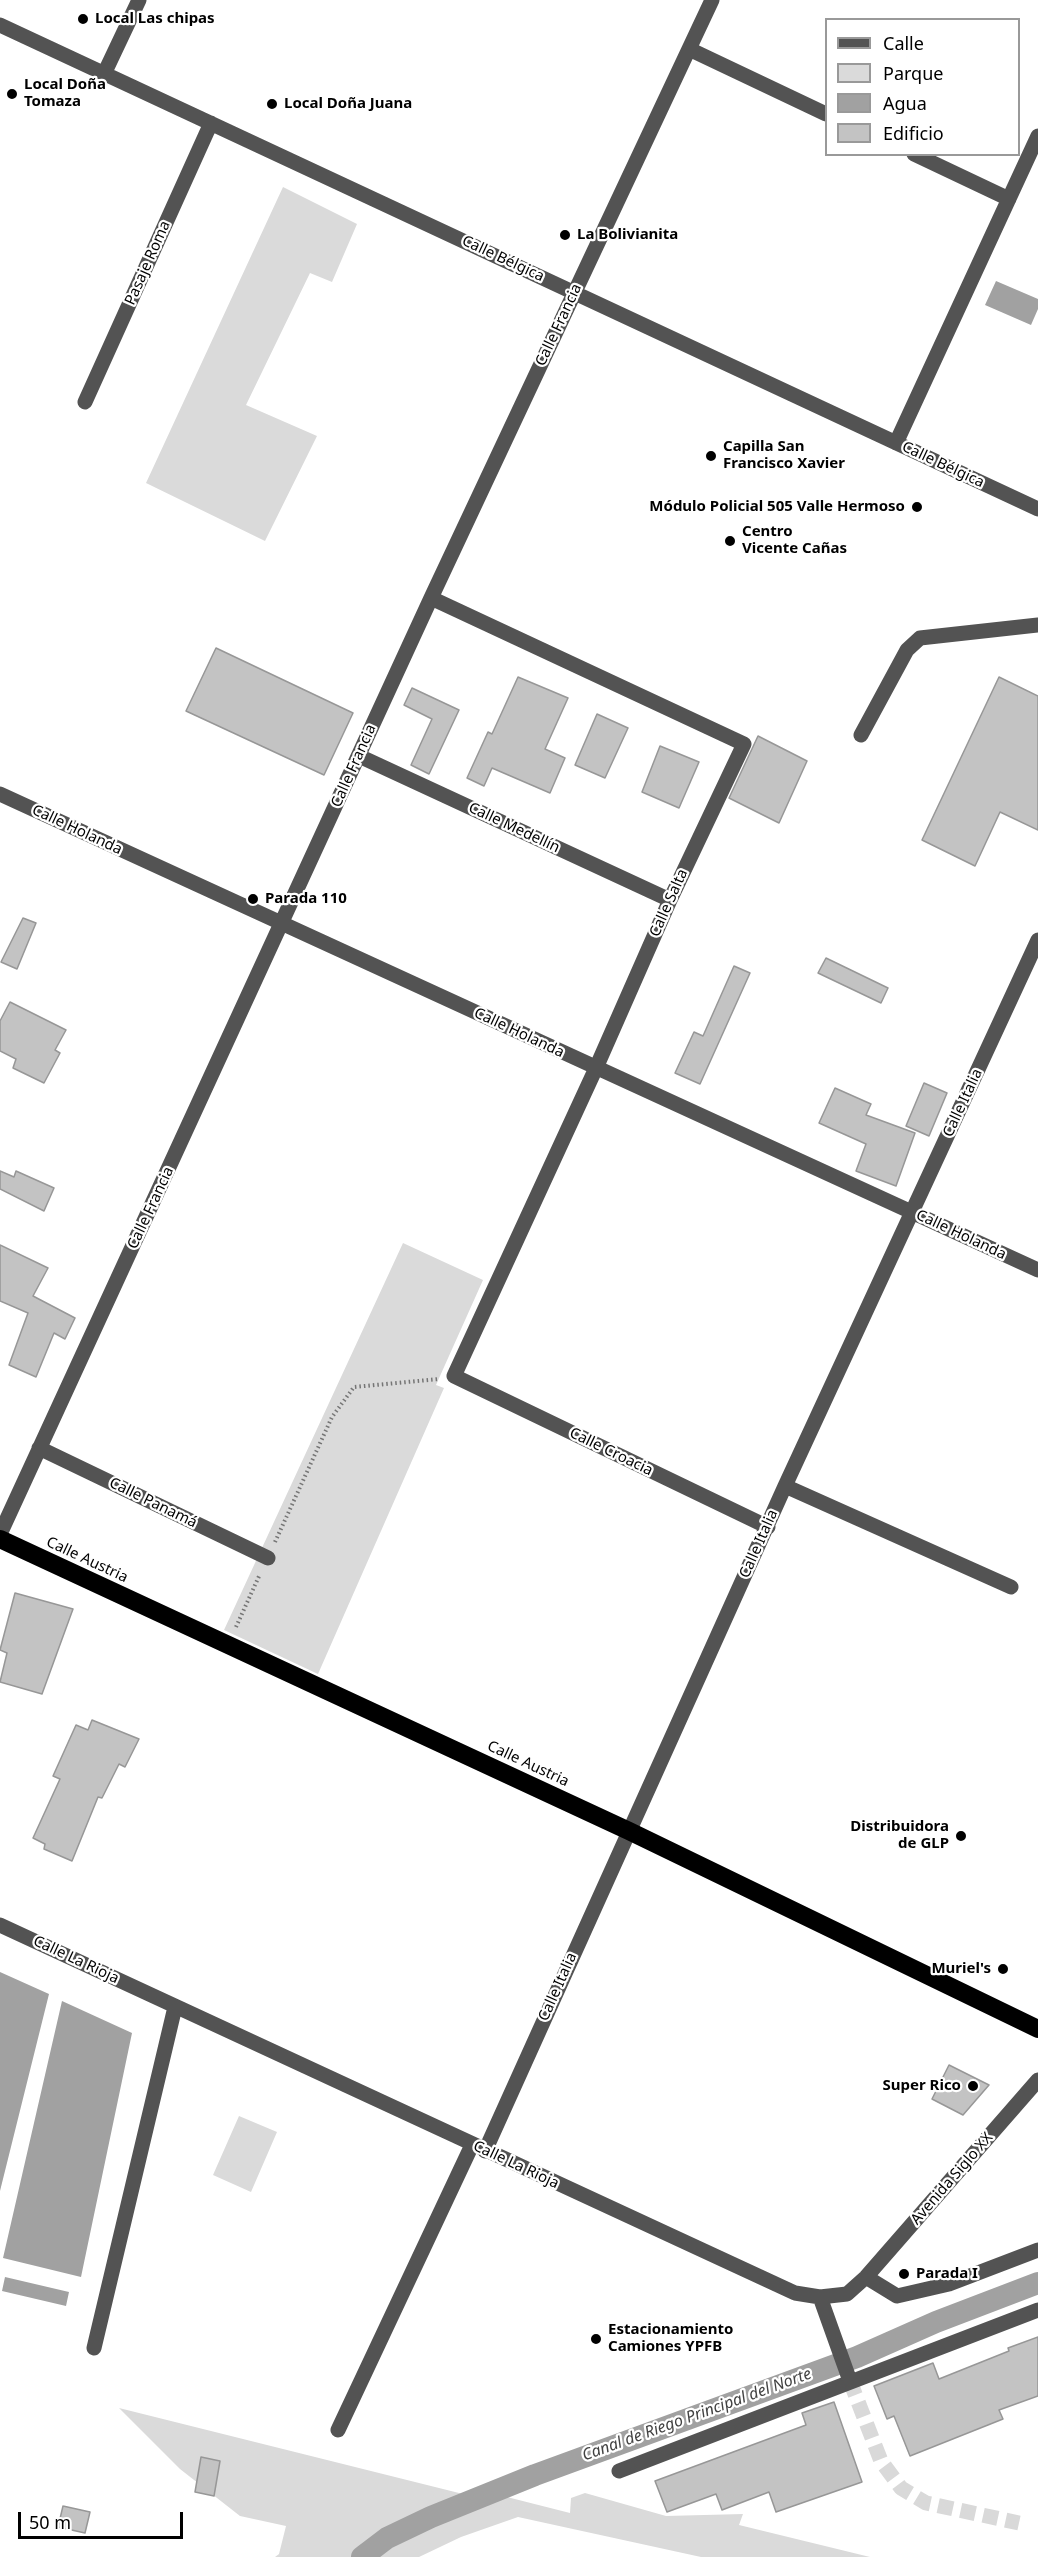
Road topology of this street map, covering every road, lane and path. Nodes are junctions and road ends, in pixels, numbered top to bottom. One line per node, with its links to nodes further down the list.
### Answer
1 (139, 0): 5 (street)
2 (712, 0): 4 (street, Calle Francia)
3 (0, 25): 5 (street, Calle Bélgica)
4 (689, 50): 6 (street); 11 (street, Calle Francia)
5 (104, 74): 7 (street, Calle Bélgica)
6 (825, 114)
7 (211, 123): 11 (street, Calle Bélgica); 12 (street, Pasaje Roma)
8 (1038, 136): 10 (street)
9 (918, 156): 10 (street)
10 (1009, 199): 13 (street)
11 (574, 292): 13 (street, Calle Bélgica); 15 (street, Calle Francia)
12 (85, 402)
13 (896, 443): 14 (street, Calle Bélgica)
14 (1038, 509)
15 (431, 598): 18 (street, Calle Francia); 20 (street, Calle Salta)
16 (1038, 625): 17 (street)
17 (861, 735)
18 (359, 756): 20 (street, Calle Medellín); 21 (street, Calle Francia)
19 (0, 794): 21 (street, Calle Holanda)
20 (670, 900): 23 (street, Calle Salta)
21 (283, 925): 23 (street, Calle Holanda); 27 (street, Calle Francia)
22 (1038, 940): 24 (street, Calle Italia)
23 (596, 1068): 24 (street, Calle Holanda); 26 (street, Calle Salta)
24 (912, 1212): 25 (street, Calle Holanda); 28 (street, Calle Italia)
25 (1038, 1270)
26 (454, 1376): 29 (street, Calle Croacia); 32 (path)
27 (39, 1448): 30 (street, Calle Francia); 32 (street, Calle Panamá)
28 (785, 1486): 29 (street, Calle Italia); 33 (street)
29 (768, 1527): 35 (street, Calle Italia)
30 (0, 1534)
31 (0, 1539): 34 (highway, Calle Austria)
32 (268, 1558): 34 (path)
33 (1011, 1587)
34 (228, 1645): 35 (highway, Calle Austria)
35 (629, 1831): 38 (highway, Calle Austria); 40 (street, Calle Italia)
36 (0, 1925): 37 (street, Calle La Rioja)
37 (175, 2007): 40 (street, Calle La Rioja); 45 (street)
38 (1038, 2029)
39 (1038, 2080): 42 (street, Avenida Siglo XX)
40 (478, 2148): 43 (street, Calle La Rioja); 47 (street, Calle Italia)
41 (1038, 2250): 42 (street)
42 (866, 2277): 43 (street, Calle La Rioja)
43 (820, 2297): 46 (street)
44 (1038, 2310): 46 (street)
45 (94, 2348)
46 (848, 2376): 48 (street)
47 (338, 2430)
48 (619, 2471)

